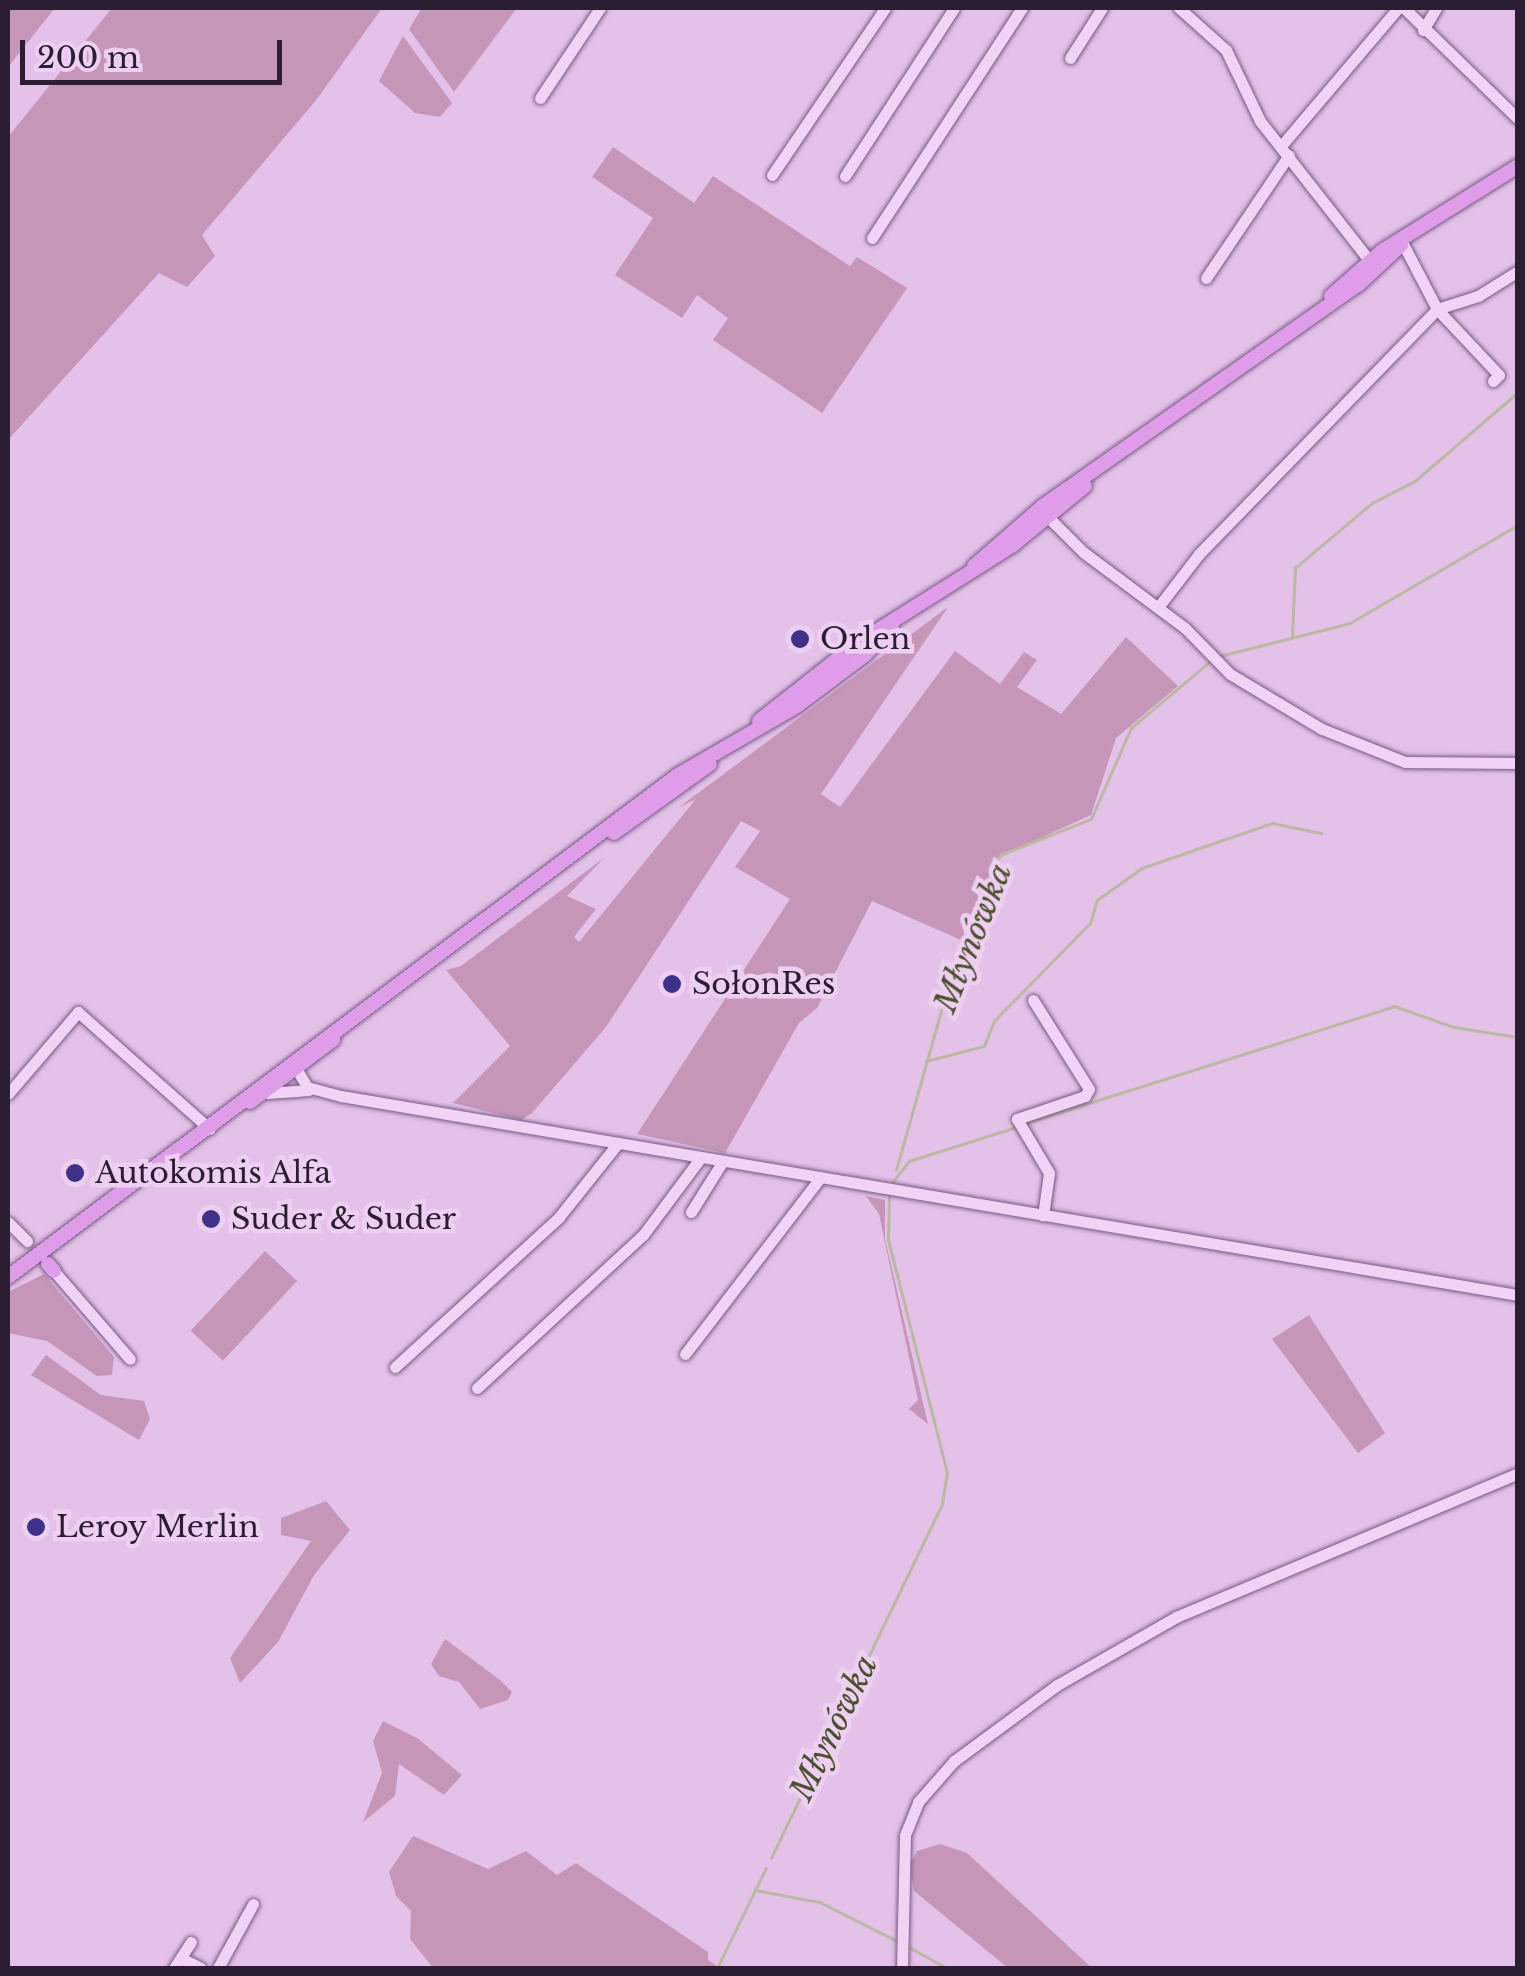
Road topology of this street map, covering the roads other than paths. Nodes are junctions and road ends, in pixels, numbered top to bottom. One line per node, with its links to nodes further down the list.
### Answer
1 (600, 8): 11 (street)
2 (885, 8): 16 (street)
3 (954, 8): 17 (street)
4 (1022, 8): 19 (street)
5 (1102, 8): 10 (street)
6 (1180, 8): 13 (street)
7 (1401, 8): 9 (street); 13 (street)
8 (1436, 8): 9 (street)
9 (1423, 30): 12 (street)
10 (1070, 58)
11 (540, 98)
12 (1518, 119)
13 (1285, 150): 21 (street); 24 (street)
14 (1518, 152): 18 (main road)
15 (1518, 166): 18 (main road)
16 (772, 175)
17 (845, 176)
18 (1490, 180): 20 (main road)
19 (872, 238)
20 (1402, 244): 21 (main road); 22 (main road); 26 (street)
21 (1367, 262): 22 (street); 25 (street); 27 (main road)
22 (1385, 265): 25 (main road)
23 (1518, 271): 26 (street)
24 (1206, 278)
25 (1358, 284): 27 (main road)
26 (1437, 309): 28 (street); 32 (street)
27 (1318, 310): 29 (main road)
28 (1493, 381)
29 (1119, 455): 30 (main road); 31 (main road)
30 (1049, 518): 31 (main road); 32 (street)
31 (974, 566): 35 (main road)
32 (1159, 606): 33 (street)
33 (1518, 763)
34 (1033, 1000): 47 (street)
35 (354, 1020): 36 (main road); 37 (main road)
36 (299, 1055): 37 (street); 38 (main road)
37 (295, 1073): 38 (main road); 39 (street)
38 (269, 1085): 39 (street); 41 (main road)
39 (313, 1090): 42 (street)
40 (8, 1094): 41 (street)
41 (210, 1128): 50 (main road)
42 (618, 1142): 43 (street); 57 (street)
43 (699, 1160): 44 (street); 58 (street)
44 (723, 1161): 45 (street); 46 (street)
45 (820, 1178): 47 (street); 55 (street)
46 (690, 1212)
47 (1043, 1216): 54 (street)
48 (8, 1222): 49 (street)
49 (27, 1241)
50 (30, 1260): 52 (street); 53 (main road)
51 (51, 1267): 56 (street)
52 (8, 1268)
53 (8, 1277)
54 (1518, 1295)
55 (684, 1354)
56 (130, 1359)
57 (395, 1367)
58 (477, 1388)
59 (1518, 1473): 65 (street)
60 (253, 1904): 64 (street)
61 (190, 1942): 62 (street)
62 (178, 1963): 63 (street)
63 (201, 1968)
64 (218, 1968)
65 (902, 1968)

